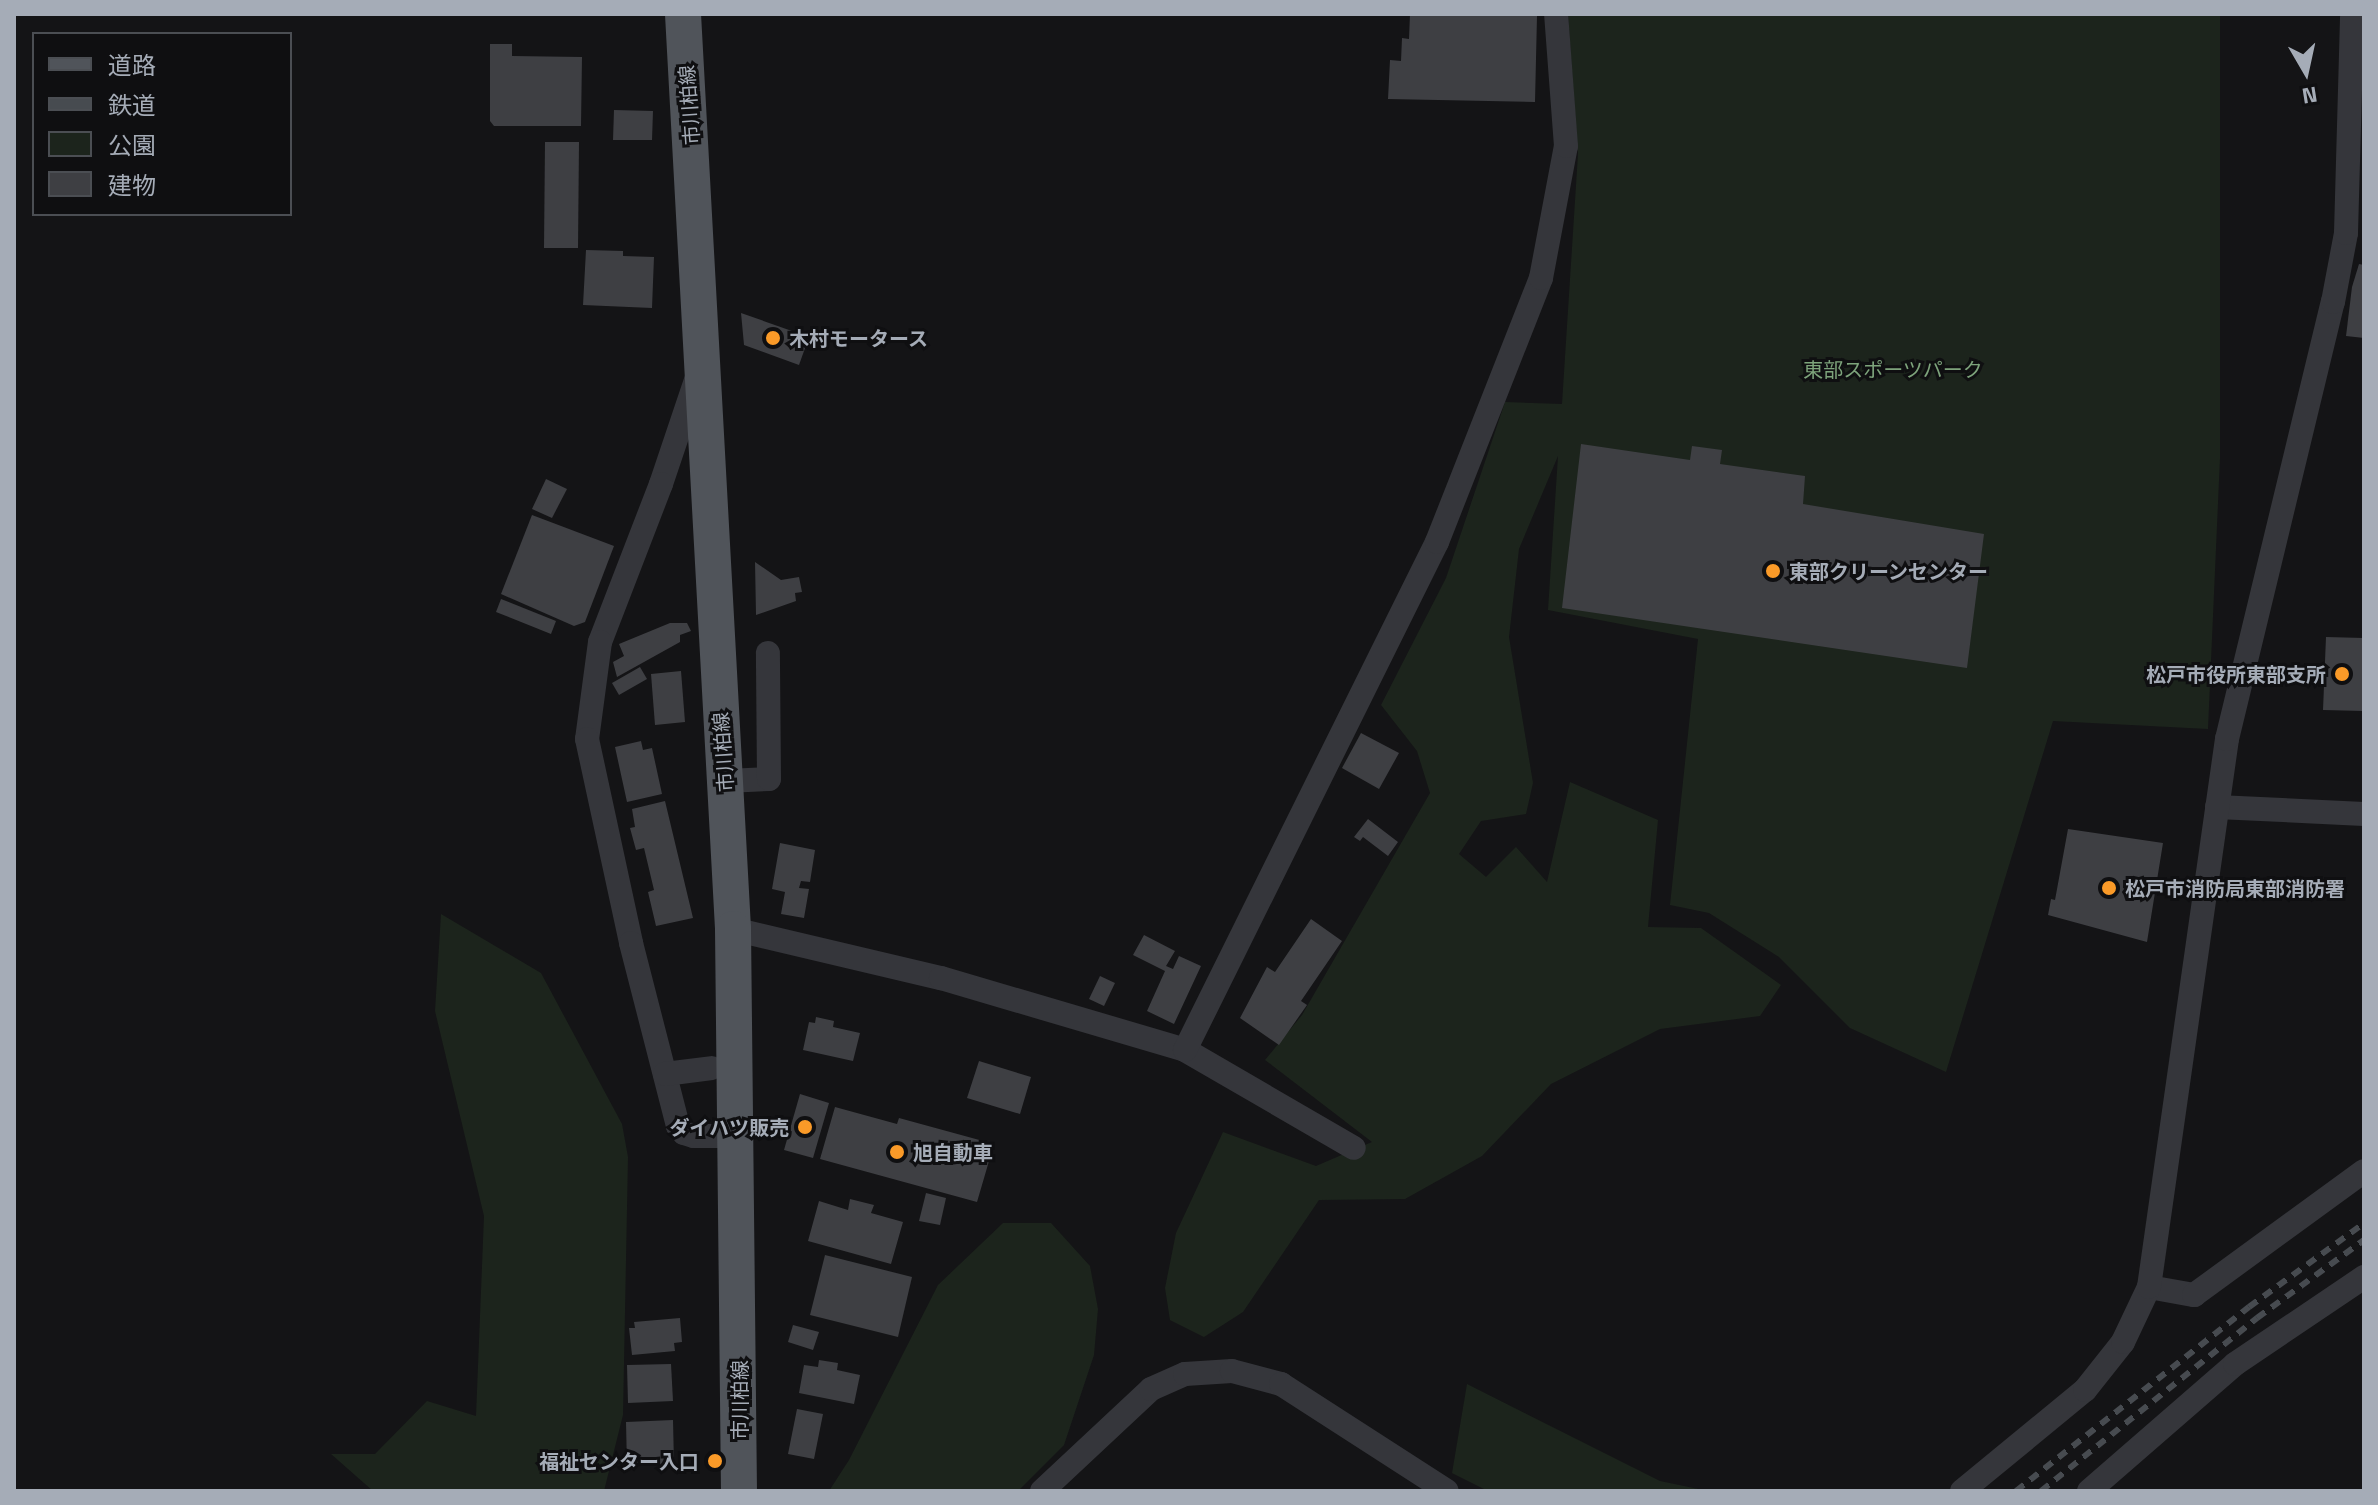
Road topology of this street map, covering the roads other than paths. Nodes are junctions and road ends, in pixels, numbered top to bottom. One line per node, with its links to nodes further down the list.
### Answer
1 (683, 14): 4 (main road, 市川柏線)
2 (1556, 14): 10 (street)
3 (2352, 14): 7 (street)
4 (702, 346): 6 (main road, 市川柏線); 12 (street)
5 (768, 653): 6 (street)
6 (726, 781): 9 (main road, 市川柏線)
7 (2217, 807): 8 (street); 17 (street)
8 (2364, 814)
9 (733, 929): 10 (street); 13 (main road, 市川柏線)
10 (1185, 1050): 14 (street)
11 (712, 1068): 12 (street)
12 (665, 1074): 13 (street)
13 (737, 1136): 19 (main road, 市川柏線)
14 (1354, 1148)
15 (2364, 1171): 17 (street)
16 (2364, 1277): 22 (street)
17 (2149, 1287): 21 (street)
18 (1440, 1489): 20 (street)
19 (739, 1491)
20 (1042, 1491)
21 (1962, 1491)
22 (2089, 1491)

